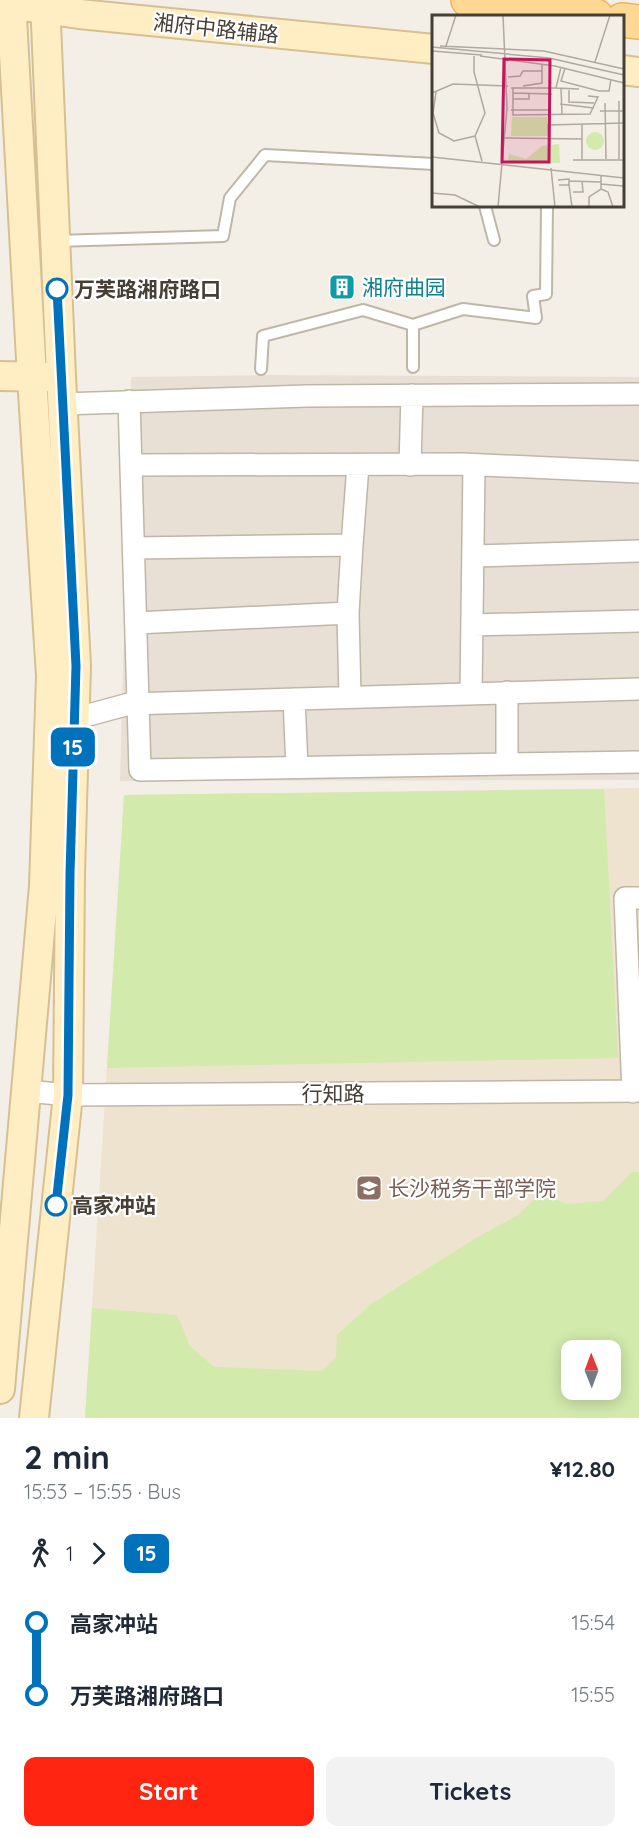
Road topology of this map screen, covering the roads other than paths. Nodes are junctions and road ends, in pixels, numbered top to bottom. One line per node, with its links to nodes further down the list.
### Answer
1 (468, 0): 4 (main road)
2 (8, 2): 3 (main road, 湘府中路辅路); 19 (main road)
3 (45, 5): 7 (main road, 湘府中路辅路); 14 (main road)
4 (588, 15)
5 (624, 20): 6 (main road)
6 (639, 22)
7 (432, 49)
8 (624, 70): 9 (main road)
9 (639, 72)
10 (432, 164): 14 (lane)
11 (485, 207): 13 (lane)
12 (547, 207): 15 (lane)
13 (494, 240)
14 (55, 242): 20 (main road)
15 (413, 325): 16 (lane); 17 (lane)
16 (413, 367)
17 (261, 369)
18 (0, 376): 19 (main road)
19 (32, 377): 20 (main road); 48 (main road)
20 (62, 390): 23 (street); 43 (main road)
21 (639, 394): 22 (street)
22 (412, 395): 23 (street); 26 (street)
23 (129, 401): 24 (street)
24 (131, 465): 25 (street); 30 (street)
25 (358, 465): 26 (street); 29 (street)
26 (410, 465): 27 (street)
27 (474, 465): 28 (street); 32 (street)
28 (639, 472)
29 (352, 545): 30 (street); 33 (street)
30 (134, 548): 35 (street)
31 (639, 551): 32 (street)
32 (473, 556): 36 (street)
33 (348, 613): 35 (street); 40 (street)
34 (639, 621): 36 (street)
35 (136, 623): 42 (street)
36 (473, 625): 39 (street)
37 (639, 689): 38 (street)
38 (507, 692): 39 (street); 45 (street)
39 (471, 693): 40 (street)
40 (350, 697): 41 (street)
41 (294, 699): 42 (street); 46 (street)
42 (139, 704): 43 (street); 46 (street)
43 (74, 719): 50 (main road)
44 (639, 762): 45 (street)
45 (507, 764): 46 (street)
46 (297, 767)
47 (639, 898): 49 (street)
48 (27, 1091): 50 (street, 行知路); 51 (main road)
49 (636, 1092): 50 (street, 行知路)
50 (68, 1095): 52 (main road)
51 (0, 1389)
52 (34, 1418)

